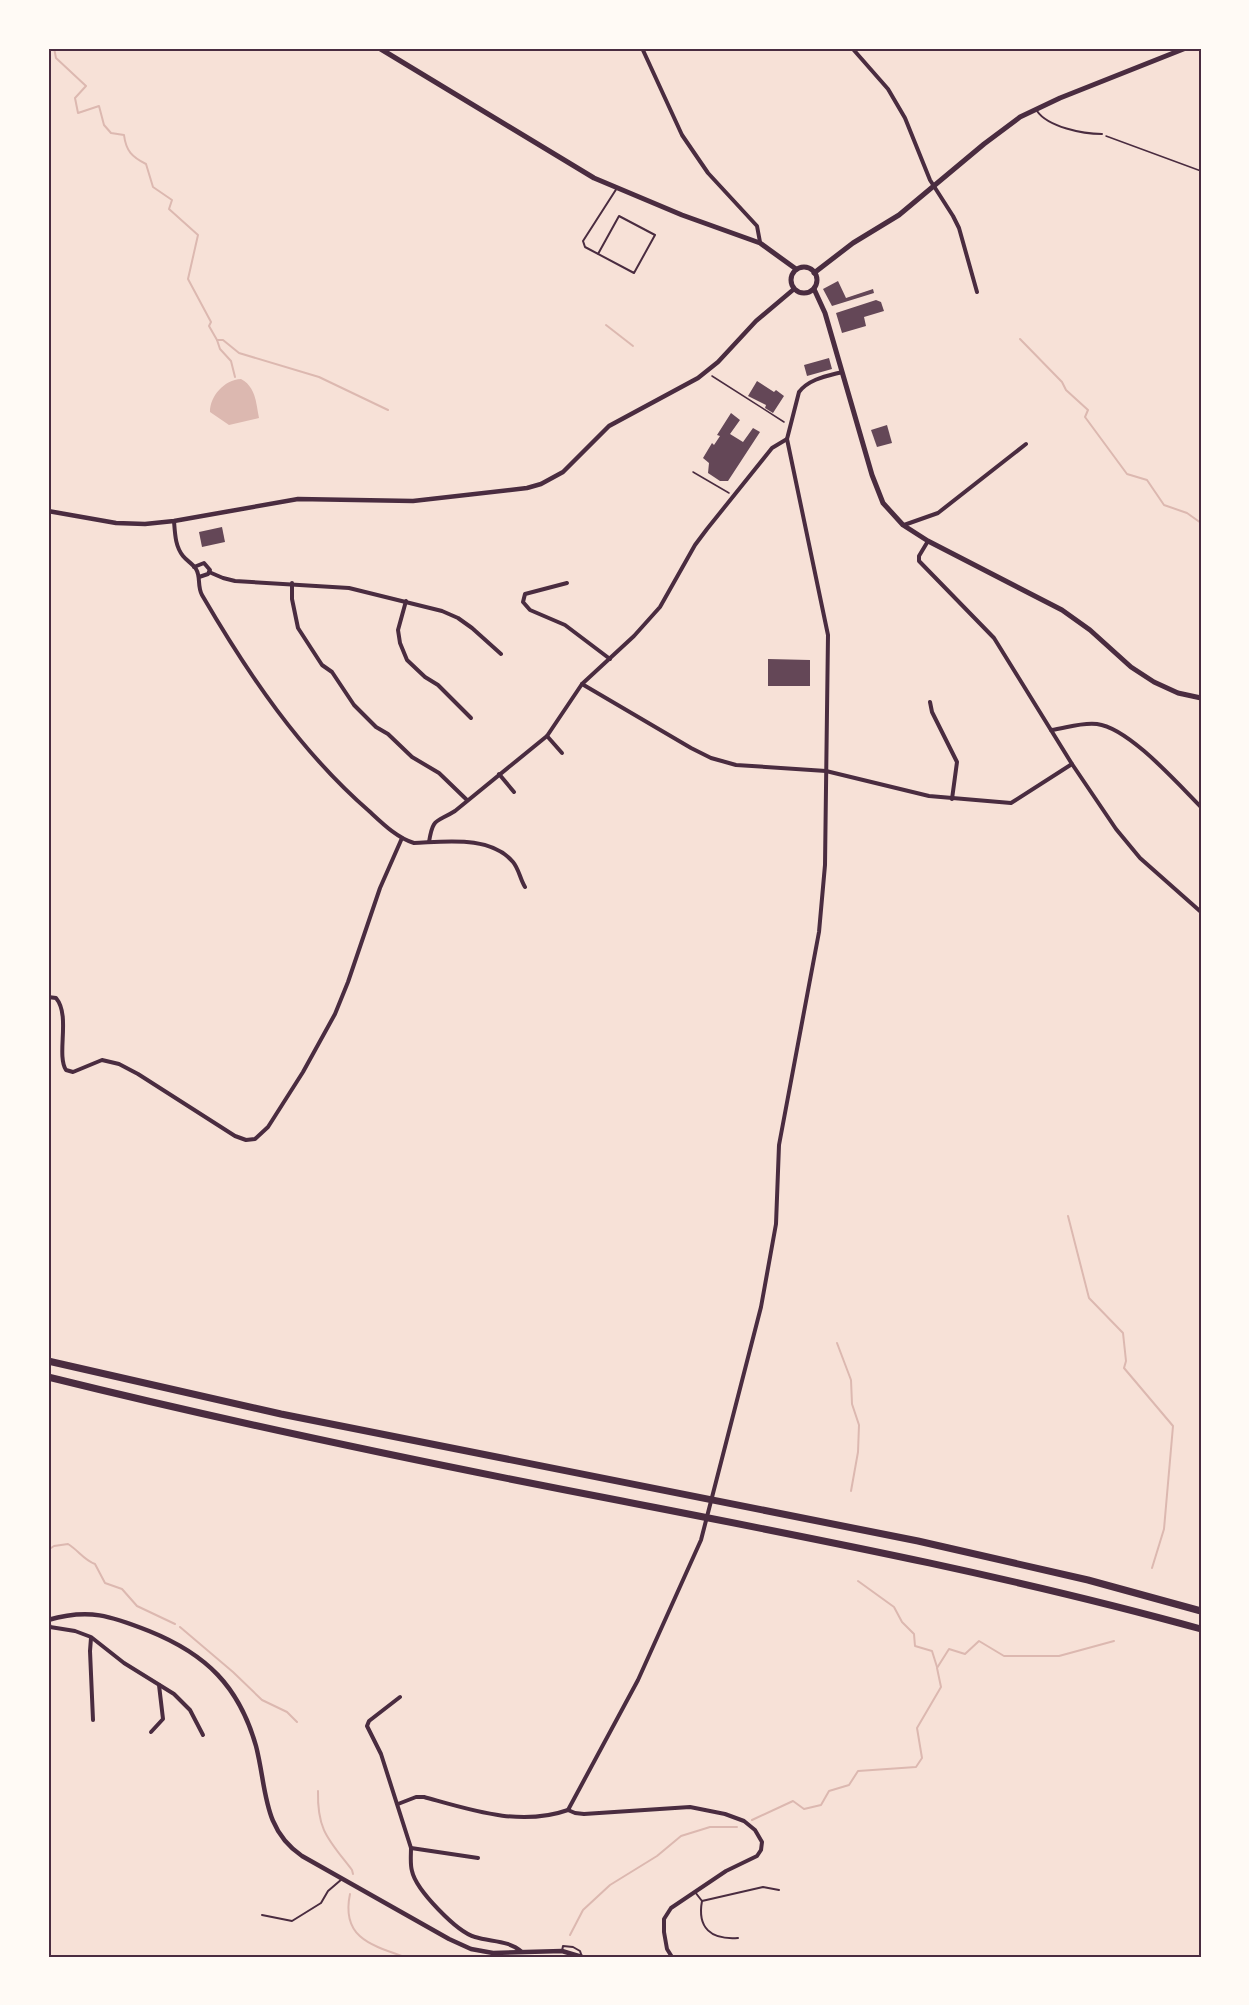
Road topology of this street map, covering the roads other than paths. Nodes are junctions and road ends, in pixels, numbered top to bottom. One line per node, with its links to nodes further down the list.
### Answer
1 (379, 48): 8 (main road)
2 (642, 48): 9 (street)
3 (852, 48): 7 (street)
4 (1186, 48): 5 (main road)
5 (1036, 108): 6 (lane); 7 (main road)
6 (1102, 134)
7 (934, 186): 12 (main road); 15 (street)
8 (617, 188): 9 (main road); 10 (lane)
9 (760, 243): 11 (main road)
10 (598, 254): 10 (lane)
11 (796, 269): 12 (main road); 13 (main road)
12 (814, 273): 14 (main road)
13 (794, 288): 14 (main road); 20 (street)
14 (814, 289): 16 (main road)
15 (977, 292)
16 (843, 372): 17 (street); 21 (main road)
17 (787, 439): 30 (street); 39 (street)
18 (1026, 444): 21 (street)
19 (48, 511): 20 (street)
20 (174, 521): 23 (street)
21 (903, 525): 22 (main road)
22 (928, 541): 32 (main road); 35 (street)
23 (194, 567): 24 (street); 25 (street)
24 (209, 572): 25 (street); 26 (street)
25 (199, 577): 45 (street)
26 (292, 583): 28 (street); 43 (street)
27 (567, 583): 30 (street)
28 (406, 601): 29 (street); 34 (street)
29 (501, 654)
30 (610, 659): 31 (street)
31 (582, 684): 36 (street); 39 (street)
32 (1201, 698)
33 (930, 702): 42 (street)
34 (471, 718)
35 (1051, 730): 38 (street); 44 (street)
36 (547, 736): 37 (street); 40 (street)
37 (562, 753)
38 (1072, 764): 42 (street); 48 (street)
39 (826, 771): 42 (street); 62 (street)
40 (499, 774): 41 (street); 43 (street)
41 (514, 792)
42 (952, 799)
43 (467, 800): 46 (street)
44 (1201, 807)
45 (402, 838): 46 (street); 49 (street)
46 (429, 842): 47 (street)
47 (525, 887)
48 (1201, 912)
49 (48, 998)
50 (48, 1361): 52 (highway)
51 (48, 1377): 54 (highway)
52 (1201, 1611)
53 (48, 1621): 55 (street); 65 (street)
54 (1201, 1629)
55 (91, 1637): 56 (street); 58 (street)
56 (159, 1685): 59 (street); 60 (street)
57 (400, 1697): 61 (street)
58 (93, 1720)
59 (151, 1732)
60 (203, 1735)
61 (398, 1804): 62 (street); 63 (street)
62 (568, 1810): 67 (street)
63 (411, 1848): 64 (street); 72 (street)
64 (478, 1858)
65 (342, 1879): 69 (lane); 72 (street)
66 (779, 1890): 68 (lane)
67 (695, 1892): 68 (lane); 75 (street)
68 (702, 1900): 70 (lane)
69 (262, 1915)
70 (738, 1938)
71 (562, 1951): 72 (street); 73 (street); 74 (street)
72 (522, 1952)
73 (564, 1957)
74 (582, 1957)
75 (672, 1957)

